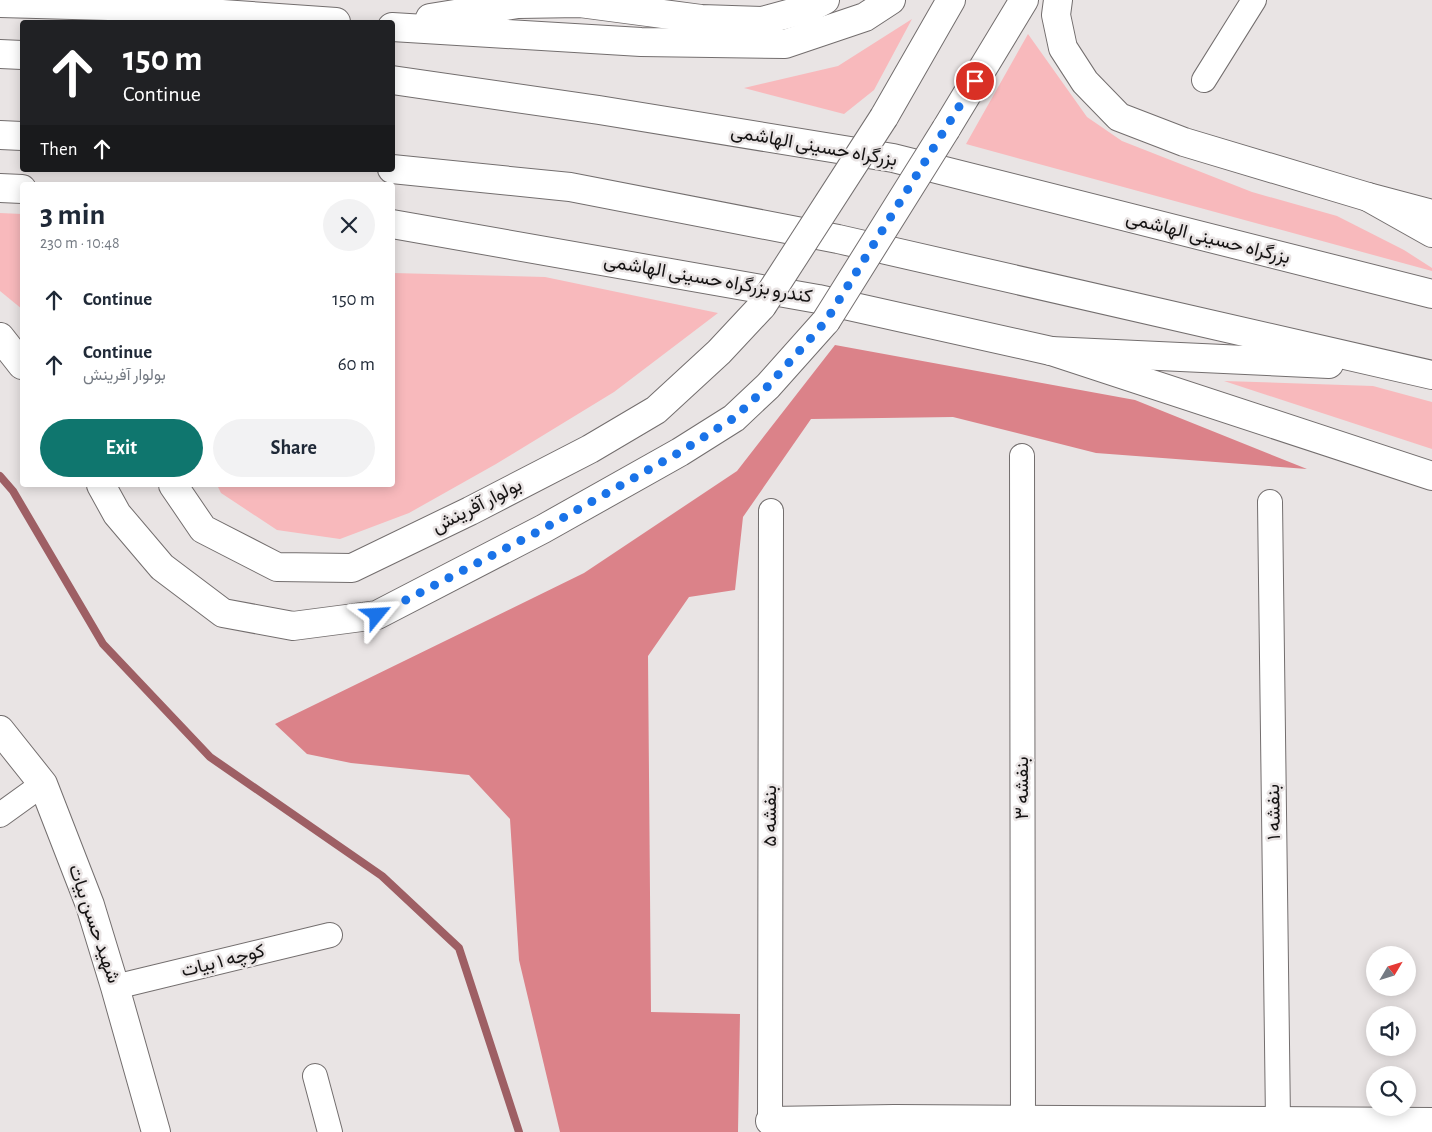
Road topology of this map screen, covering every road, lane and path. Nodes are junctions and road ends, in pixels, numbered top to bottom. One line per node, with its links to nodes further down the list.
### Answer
1 (825, 0): 9 (main road)
2 (891, 0): 10 (main road)
3 (951, 0): 33 (main road, بولوار آفرینش, bridge)
4 (1024, 0): 32 (main road, bridge)
5 (1058, 0): 20 (main road)
6 (1254, 0): 14 (street)
7 (0, 3): 8 (main road)
8 (308, 20)
9 (395, 25)
10 (395, 26)
11 (0, 54): 12 (main road)
12 (20, 55)
13 (395, 80): 24 (main road, بزرگراه حسینی الهاشمی)
14 (1204, 80)
15 (0, 135): 16 (main road)
16 (20, 136)
17 (395, 169): 28 (main road)
18 (0, 188): 19 (main road)
19 (20, 189)
20 (1368, 197): 21 (main road); 23 (main road)
21 (1432, 214)
22 (395, 225): 26 (main road, کندرو بزرگراه حسینی الهاشمی)
23 (1432, 233)
24 (1432, 294)
25 (0, 337): 27 (main road)
26 (1051, 351): 28 (main road); 31 (main road)
27 (20, 363)
28 (1400, 367): 29 (main road)
29 (1432, 375)
30 (1022, 456): 42 (street, بنفشه ۳)
31 (1432, 476)
32 (102, 487)
33 (173, 487)
34 (1270, 502): 44 (street, بنفشه ۱)
35 (771, 511): 43 (street, بنفشه ۵)
36 (0, 730): 37 (main road, شهید حسن بیات)
37 (43, 784): 38 (street); 40 (main road, شهید حسن بیات)
38 (0, 815)
39 (330, 935): 40 (street, کوچه ۱ بیات)
40 (115, 987): 49 (main road, شهید حسن بیات)
41 (315, 1076): 50 (street)
42 (1022, 1120): 46 (main road); 47 (main road)
43 (770, 1121): 46 (main road)
44 (1278, 1121): 47 (main road); 48 (main road)
45 (1432, 1122): 48 (main road)
46 (894, 1126)
47 (1146, 1126)
48 (1383, 1127)
49 (156, 1132)
50 (330, 1132)

